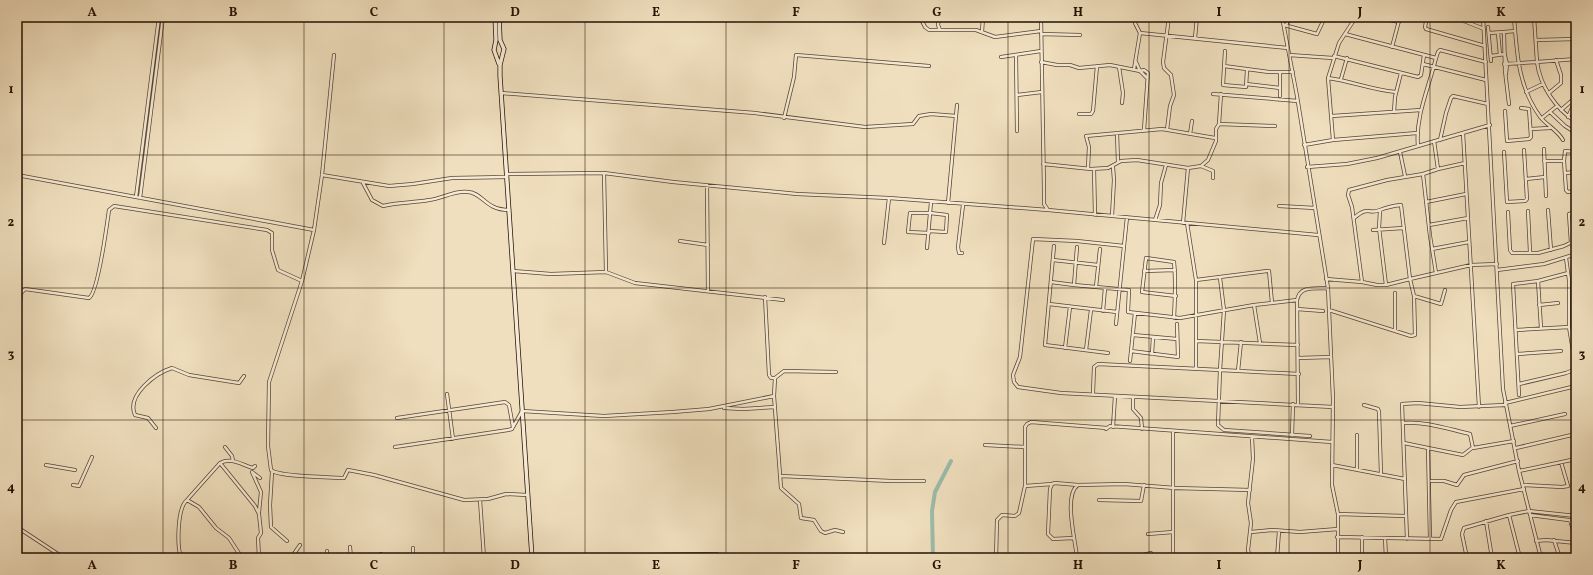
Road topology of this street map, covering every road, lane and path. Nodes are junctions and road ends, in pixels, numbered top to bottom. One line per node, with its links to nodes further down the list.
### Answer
1 (159, 17): 175 (street)
2 (163, 17): 176 (street)
3 (495, 17): 43 (main road)
4 (499, 17): 44 (main road)
5 (920, 17): 29 (street)
6 (939, 17): 29 (street)
7 (983, 17): 31 (street)
8 (1041, 17): 33 (street)
9 (1137, 17): 34 (street)
10 (1169, 17): 37 (street)
11 (1197, 17): 40 (street)
12 (1229, 17): 24 (street)
13 (1282, 17): 26 (street)
14 (1290, 17): 26 (street)
15 (1325, 17): 26 (street)
16 (1356, 17): 38 (street)
17 (1377, 17): 25 (street)
18 (1400, 17): 25 (street)
19 (1427, 17): 46 (street)
20 (1454, 17): 28 (street)
21 (1484, 17): 28 (street)
22 (1514, 17): 30 (street)
23 (1534, 17): 42 (street)
24 (1258, 18)
25 (1399, 22): 45 (street)
26 (1285, 25): 47 (street)
27 (1488, 27): 35 (street)
28 (1484, 29): 46 (street)
29 (940, 30): 31 (street)
30 (1515, 31): 32 (street); 72 (street)
31 (982, 32): 33 (street)
32 (1504, 32): 36 (street); 57 (street)
33 (1041, 33): 39 (street); 48 (street)
34 (1140, 33): 37 (street); 67 (street)
35 (1489, 33): 36 (street); 58 (street)
36 (1498, 33): 56 (street)
37 (1167, 34): 40 (street); 127 (street)
38 (1345, 34): 45 (street); 60 (street)
39 (1080, 35)
40 (1195, 38): 47 (street)
41 (1576, 39): 42 (street)
42 (1536, 40): 69 (street)
43 (494, 46): 44 (main road); 50 (main road)
44 (503, 46): 51 (main road)
45 (1392, 46): 55 (street)
46 (1486, 46): 68 (street)
47 (1288, 48): 54 (street)
48 (1041, 51): 53 (street); 66 (street)
49 (1225, 51): 77 (street)
50 (494, 52): 51 (main road); 73 (main road)
51 (503, 53): 73 (main road)
52 (334, 55): 164 (street)
53 (1016, 55): 59 (street); 98 (street)
54 (1289, 55): 60 (street); 82 (street)
55 (1424, 55): 62 (street); 70 (street)
56 (1500, 55): 57 (street); 58 (street)
57 (1505, 55): 71 (street)
58 (1491, 56): 65 (street)
59 (1001, 57)
60 (1334, 57): 61 (street); 85 (street)
61 (1347, 58): 84 (street); 86 (street)
62 (1436, 58): 68 (street); 78 (street)
63 (1576, 59): 64 (street)
64 (1556, 60): 69 (street); 95 (street)
65 (1491, 61)
66 (1041, 62): 75 (street); 91 (street)
67 (1136, 62): 79 (street); 81 (street)
68 (1486, 62): 87 (street)
69 (1537, 62): 72 (street); 89 (street)
70 (1423, 64): 78 (street); 84 (street)
71 (1506, 64): 72 (street); 104 (street)
72 (1518, 64): 93 (street)
73 (500, 65): 94 (main road)
74 (929, 66): 117 (street)
75 (1097, 66): 76 (street); 113 (street)
76 (1118, 66): 79 (street); 102 (street)
77 (1224, 66): 80 (street); 88 (street)
78 (1434, 66): 87 (street); 108 (street)
79 (1134, 69): 81 (street)
80 (1247, 70): 83 (street); 88 (street)
81 (1140, 72): 126 (street)
82 (1293, 72): 83 (street); 101 (street)
83 (1280, 73): 90 (street)
84 (1401, 73): 92 (street)
85 (1328, 78): 86 (street); 115 (street)
86 (1340, 79): 92 (street)
87 (1487, 80): 103 (street)
88 (1246, 84): 90 (street)
89 (1544, 84): 93 (street); 95 (street)
90 (1280, 88): 99 (street)
91 (1042, 92): 98 (street); 150 (street)
92 (1396, 92): 111 (street)
93 (1526, 92): 118 (street)
94 (501, 93): 117 (street); 165 (main road)
95 (1549, 93): 106 (street)
96 (1213, 94): 97 (street)
97 (1221, 94): 101 (street); 121 (street)
98 (1017, 95): 128 (street)
99 (1280, 96)
100 (1576, 98): 109 (street); 116 (street)
101 (1298, 101): 139 (street)
102 (1122, 103)
103 (1488, 104): 122 (street); 136 (street)
104 (1509, 104)
105 (957, 105): 114 (street)
106 (1557, 106): 109 (street); 112 (street)
107 (1521, 108): 125 (street)
108 (1421, 110): 111 (street); 129 (street)
109 (1561, 110): 116 (street)
110 (1504, 111): 125 (street)
111 (1394, 112): 115 (street)
112 (1550, 112): 118 (street); 131 (street)
113 (1079, 114)
114 (956, 116): 117 (street); 180 (street)
115 (1332, 116): 135 (street)
116 (1568, 117): 120 (street)
117 (784, 118)
118 (1542, 118): 124 (street)
119 (1192, 120): 133 (street)
120 (1576, 122)
121 (1220, 124): 123 (street); 134 (street)
122 (1490, 125): 130 (street); 226 (street)
123 (1275, 126)
124 (1550, 128): 125 (street); 137 (street)
125 (1531, 129)
126 (1144, 130): 127 (street); 132 (street)
127 (1167, 130): 133 (street)
128 (1017, 131)
129 (1417, 133): 135 (street); 140 (street)
130 (1464, 133): 136 (street); 149 (street)
131 (1576, 133)
132 (1117, 134): 148 (street); 155 (street)
133 (1190, 134): 134 (street)
134 (1215, 138): 152 (street)
135 (1334, 140): 139 (street)
136 (1440, 140): 138 (street)
137 (1564, 140)
138 (1434, 141): 140 (street); 158 (street)
139 (1304, 145): 153 (street)
140 (1418, 146): 143 (street)
141 (1544, 149): 146 (street)
142 (1524, 150): 169 (street)
143 (1400, 152): 153 (street); 166 (street)
144 (1504, 152): 169 (street)
145 (1576, 152): 147 (street)
146 (1544, 161): 147 (street); 167 (street)
147 (1564, 161): 161 (street)
148 (1118, 162): 151 (street); 154 (street)
149 (1465, 163): 158 (street); 173 (street)
150 (1043, 164): 155 (street); 185 (street)
151 (1166, 165): 156 (street); 197 (street)
152 (1201, 166): 156 (street); 168 (street)
153 (1308, 166): 183 (street)
154 (1113, 167): 157 (street); 193 (street)
155 (1088, 168): 157 (street)
156 (1188, 168): 198 (street)
157 (1094, 169): 192 (street)
158 (1438, 169): 162 (street)
159 (1576, 172): 161 (street)
160 (604, 173): 165 (street); 171 (street); 233 (street)
161 (1565, 173): 172 (street)
162 (1423, 174): 166 (street); 179 (street)
163 (17, 175): 175 (street)
164 (322, 175): 170 (street); 203 (street)
165 (507, 176): 170 (street); 184 (main road)
166 (1405, 176): 195 (street)
167 (1545, 177): 169 (street); 174 (street)
168 (1213, 178)
169 (1525, 179)
170 (363, 183): 184 (street)
171 (707, 185): 177 (street); 212 (street)
172 (1576, 192)
173 (1466, 194): 179 (street); 196 (street)
174 (1546, 196)
175 (136, 197): 176 (street)
176 (140, 198): 203 (street)
177 (889, 198): 178 (street); 210 (street)
178 (931, 202): 180 (street); 191 (street)
179 (1426, 202): 200 (street)
180 (948, 204): 181 (street)
181 (963, 205): 185 (street); 221 (street)
182 (1279, 206): 183 (street)
183 (1315, 208): 206 (street)
184 (509, 210): 231 (main road)
185 (1048, 210): 192 (street)
186 (1548, 210): 219 (street)
187 (1380, 211): 195 (street); 201 (street); 202 (street)
188 (1528, 211): 220 (street)
189 (1508, 212): 220 (street)
190 (1576, 212): 211 (street)
191 (930, 213): 205 (street); 205 (street); 205 (street)
192 (1096, 215): 193 (street)
193 (1112, 216): 194 (street)
194 (1127, 217): 197 (street); 214 (street)
195 (1354, 218): 243 (street)
196 (1468, 218): 200 (street); 209 (street)
197 (1155, 220): 198 (street)
198 (1183, 223): 199 (street)
199 (1187, 223): 206 (street); 239 (street)
200 (1429, 226): 218 (street)
201 (1380, 228): 202 (street); 204 (street); 245 (street)
202 (1403, 228): 238 (street)
203 (314, 230): 241 (street)
204 (1373, 230)
205 (929, 232): 216 (street)
206 (1318, 235): 237 (street)
207 (1576, 240): 211 (street)
208 (680, 241): 212 (street)
209 (1469, 242): 218 (street); 228 (street)
210 (884, 243)
211 (1571, 243): 219 (street)
212 (708, 245): 251 (street)
213 (1054, 246): 224 (street)
214 (1124, 246): 249 (street); 309 (street)
215 (1077, 247): 225 (street)
216 (927, 248)
217 (1100, 249): 227 (street)
218 (1432, 249): 234 (street)
219 (1551, 250): 220 (street)
220 (1530, 252)
221 (962, 254)
222 (1576, 254): 223 (street)
223 (1566, 258): 230 (street); 235 (street)
224 (1053, 260): 225 (street); 242 (street)
225 (1076, 263): 227 (street); 244 (street)
226 (1497, 264): 228 (street); 230 (street)
227 (1098, 265): 246 (street)
228 (1471, 265): 234 (street); 322 (street)
229 (1175, 270): 232 (street); 232 (street); 253 (street)
230 (1497, 270): 317 (street)
231 (513, 271): 233 (street); 324 (main road)
232 (1144, 271): 253 (street)
233 (606, 272): 251 (street)
234 (1436, 273): 238 (street)
235 (1568, 273): 240 (street); 276 (street)
236 (1220, 278): 239 (street); 258 (street); 266 (street)
237 (1326, 278): 243 (street); 248 (street)
238 (1410, 279): 245 (street); 254 (street)
239 (1196, 280): 272 (street)
240 (1538, 280): 262 (street); 278 (street)
241 (302, 281): 279 (street); 362 (street)
242 (1051, 282): 244 (street); 260 (street)
243 (1362, 282): 245 (street)
244 (1074, 285): 246 (street)
245 (1386, 285)
246 (1096, 287): 247 (street)
247 (1105, 288): 249 (street); 268 (street)
248 (1328, 288): 257 (street); 267 (street)
249 (1119, 289): 270 (street); 271 (street)
250 (1445, 290): 254 (street)
251 (708, 291): 255 (street)
252 (1395, 293): 280 (street)
253 (1176, 296): 273 (street)
254 (1414, 296): 280 (street)
255 (764, 297): 256 (street); 305 (street)
256 (783, 300)
257 (1297, 300): 258 (street); 264 (street)
258 (1272, 303): 261 (street)
259 (1558, 303): 262 (street)
260 (1049, 304): 263 (street); 289 (street)
261 (1254, 305): 266 (street); 287 (street)
262 (1539, 305): 277 (street)
263 (1070, 307): 265 (street); 289 (street)
264 (1297, 309): 269 (street); 288 (street)
265 (1090, 310): 268 (street); 290 (street)
266 (1224, 310): 272 (street); 285 (street)
267 (1329, 310): 280 (street); 296 (street)
268 (1103, 311): 270 (street)
269 (1323, 311)
270 (1117, 312): 274 (street)
271 (1135, 313): 273 (street); 281 (street)
272 (1197, 315): 273 (street); 284 (street)
273 (1174, 318)
274 (1116, 324)
275 (1177, 324): 283 (street)
276 (1569, 327): 277 (street); 306 (street)
277 (1541, 328): 278 (street)
278 (1516, 330): 295 (street)
279 (17, 331)
280 (1395, 331)
281 (1133, 335): 282 (street); 291 (street)
282 (1153, 337): 283 (street); 294 (street)
283 (1177, 339): 294 (street)
284 (1196, 341): 285 (street); 299 (street)
285 (1222, 342): 286 (street); 300 (street)
286 (1241, 342): 287 (street); 301 (street)
287 (1260, 343): 288 (street)
288 (1298, 345): 297 (street)
289 (1065, 348): 290 (street)
290 (1086, 350): 293 (street)
291 (1131, 351): 294 (street); 298 (street)
292 (1561, 351): 295 (street)
293 (1108, 353)
294 (1152, 354)
295 (1517, 354): 306 (street)
296 (1331, 357): 297 (street); 321 (street)
297 (1298, 358): 303 (street)
298 (1130, 361)
299 (1196, 369): 300 (street); 309 (street)
300 (1220, 370): 301 (street); 314 (street)
301 (1238, 371): 303 (street)
302 (836, 372): 305 (street)
303 (1299, 374): 316 (street)
304 (244, 376): 331 (street)
305 (775, 378): 310 (street)
306 (1519, 384): 312 (street)
307 (1576, 386): 317 (street)
308 (446, 394): 323 (street)
309 (1093, 394): 311 (street)
310 (774, 396): 319 (street); 320 (street)
311 (1115, 396): 313 (street); 328 (street)
312 (1519, 396)
313 (1133, 397): 314 (street); 332 (street)
314 (1218, 401): 315 (street); 335 (street)
315 (1293, 404): 316 (street); 335 (street)
316 (1298, 404): 321 (street)
317 (1505, 404): 322 (street); 329 (street)
318 (1364, 405): 364 (street)
319 (720, 407): 320 (street); 324 (street)
320 (775, 407): 365 (street)
321 (1333, 407): 342 (street)
322 (1479, 407): 327 (street)
323 (449, 411): 326 (street); 330 (street); 339 (street)
324 (522, 411): 330 (street); 379 (main road)
325 (1566, 414): 329 (street)
326 (397, 418)
327 (1403, 423): 343 (street); 349 (street)
328 (1113, 426): 332 (street); 347 (street)
329 (1510, 426): 341 (street)
330 (513, 427): 339 (street)
331 (156, 428)
332 (1142, 429): 333 (street)
333 (1173, 432): 338 (street); 376 (street)
334 (1576, 434): 350 (street)
335 (1292, 435): 337 (street); 340 (street)
336 (1357, 435): 360 (street)
337 (1310, 436)
338 (1252, 437): 340 (street); 378 (street)
339 (453, 439): 346 (street)
340 (1291, 440): 342 (street)
341 (1514, 441): 349 (street); 350 (street)
342 (1332, 442): 359 (street)
343 (1404, 443): 348 (street); 367 (street)
344 (985, 445): 347 (street)
345 (225, 447): 353 (street)
346 (395, 447)
347 (1025, 447): 375 (street)
348 (1428, 448): 349 (street); 369 (street)
349 (1472, 448)
350 (1516, 448): 354 (street)
351 (92, 457): 374 (street)
352 (1576, 459): 355 (street)
353 (234, 461): 356 (street); 358 (street)
354 (1518, 461): 363 (street); 369 (street)
355 (1561, 462): 363 (street); 372 (street)
356 (220, 463): 380 (street); 383 (street)
357 (46, 465): 361 (street)
358 (255, 466)
359 (1332, 466): 360 (street); 385 (street)
360 (1357, 469): 364 (street)
361 (74, 470)
362 (272, 471): 381 (street); 407 (street)
363 (1520, 471): 372 (street)
364 (1381, 474): 367 (street)
365 (781, 476): 368 (street); 396 (street)
366 (260, 478): 383 (street)
367 (1405, 479): 388 (street)
368 (924, 481)
369 (1429, 481): 405 (street)
370 (1052, 484): 373 (street); 375 (street); 402 (street)
371 (1144, 484): 373 (street); 376 (street); 382 (street)
372 (1523, 484): 377 (street)
373 (1078, 485): 402 (street)
374 (73, 486)
375 (1024, 486): 429 (street)
376 (1172, 487): 378 (street); 397 (street)
377 (1524, 489): 384 (street); 405 (street)
378 (1250, 490): 398 (street)
379 (527, 495): 381 (street); 426 (main road)
380 (187, 500): 417 (street); 418 (street)
381 (480, 500): 425 (street)
382 (1099, 500)
383 (258, 512): 419 (street)
384 (1529, 512): 386 (street); 387 (street); 389 (street)
385 (1338, 514): 388 (street); 394 (street)
386 (1509, 515): 392 (street); 440 (street)
387 (1530, 515): 390 (street); 408 (street)
388 (1405, 516): 404 (street)
389 (1576, 516)
390 (1570, 520): 391 (street); 409 (street)
391 (1576, 520)
392 (1486, 521): 438 (street); 439 (street)
393 (17, 527): 416 (street)
394 (1338, 529): 395 (street); 400 (street)
395 (1278, 530): 398 (street); 434 (street)
396 (843, 532)
397 (1173, 532): 399 (street); 432 (street)
398 (1251, 532): 433 (street)
399 (1148, 534)
400 (1337, 537): 401 (street); 435 (street)
401 (1362, 537): 403 (street); 436 (street)
402 (1073, 538): 430 (street)
403 (1386, 538): 404 (street); 437 (street)
404 (1407, 539): 405 (street)
405 (1430, 540)
406 (1554, 540): 408 (street); 409 (street); 442 (street)
407 (287, 541)
408 (1536, 541): 441 (street)
409 (1576, 541)
410 (300, 545): 420 (street)
411 (350, 547): 422 (street)
412 (412, 548): 424 (street)
413 (327, 551): 421 (street)
414 (1151, 553): 431 (street)
415 (381, 554): 423 (street)
416 (64, 558)
417 (181, 558)
418 (242, 558)
419 (259, 558)
420 (290, 558)
421 (327, 558)
422 (351, 558)
423 (381, 558)
424 (413, 558)
425 (484, 558)
426 (532, 558)
427 (635, 558): 428 (street)
428 (717, 558)
429 (996, 558)
430 (1077, 558)
431 (1102, 558)
432 (1173, 558)
433 (1250, 558)
434 (1277, 558)
435 (1338, 558)
436 (1362, 558)
437 (1386, 558)
438 (1467, 558)
439 (1492, 558)
440 (1520, 558)
441 (1541, 558)
442 (1560, 558)

